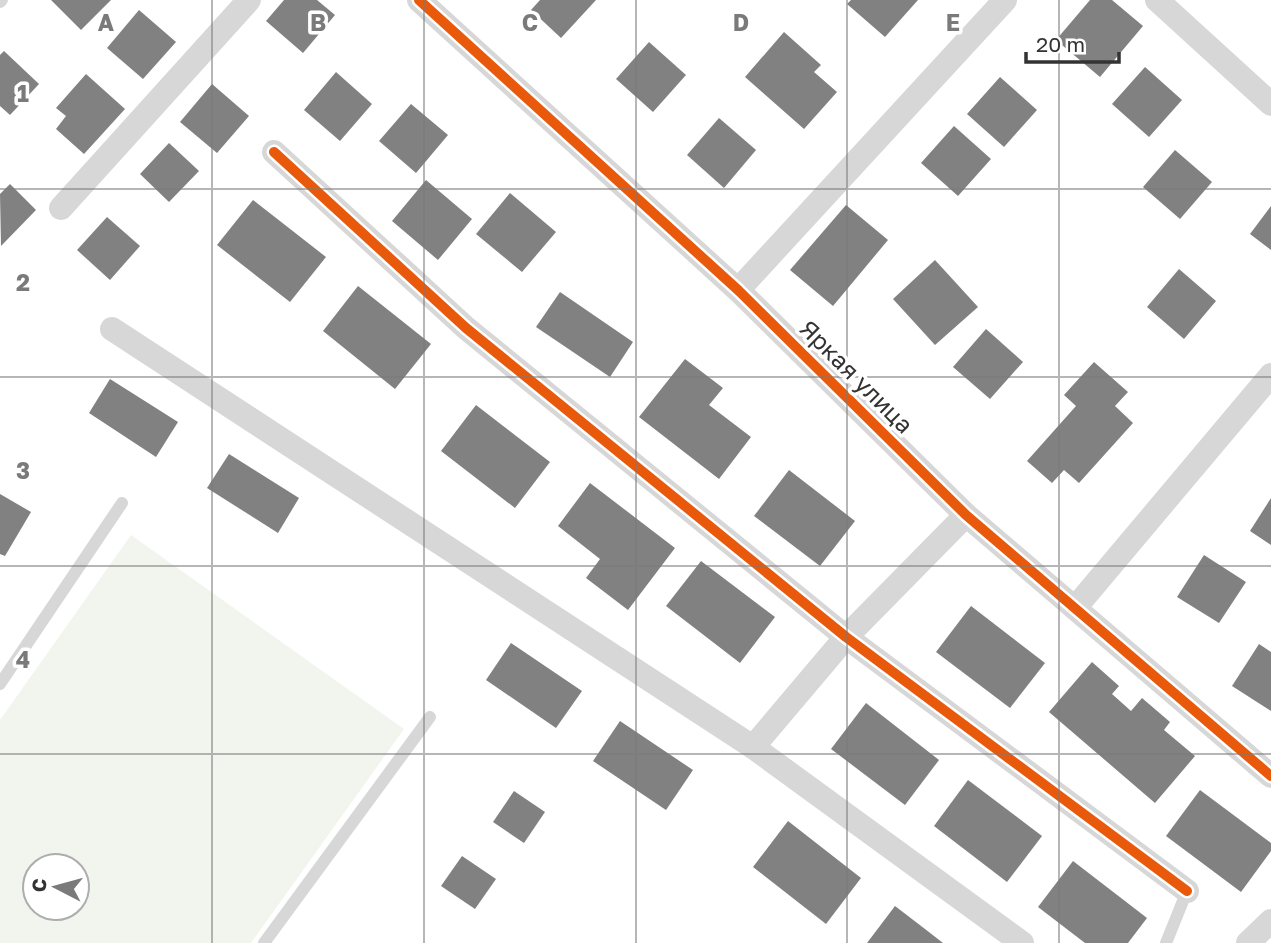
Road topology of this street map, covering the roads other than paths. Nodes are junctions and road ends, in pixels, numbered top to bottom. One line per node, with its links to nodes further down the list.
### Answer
1 (249, 0): 7 (street)
2 (419, 0): 8 (street, Яркая улица)
3 (1005, 0): 8 (street)
4 (1163, 2): 5 (street)
5 (1271, 104)
6 (274, 152): 14 (street)
7 (61, 208)
8 (738, 290): 12 (street, Яркая улица)
9 (111, 329): 17 (street)
10 (1271, 375): 13 (street)
11 (122, 503): 15 (lane)
12 (966, 515): 13 (street, Яркая улица); 14 (street)
13 (1075, 608): 18 (street, Яркая улица)
14 (846, 637): 17 (street); 19 (street)
15 (0, 684)
16 (430, 717): 21 (lane)
17 (753, 747): 22 (street)
18 (1271, 776)
19 (1187, 891): 23 (lane)
20 (1271, 921): 24 (street)
21 (264, 943)
22 (1022, 943)
23 (1166, 943)
24 (1248, 943)

